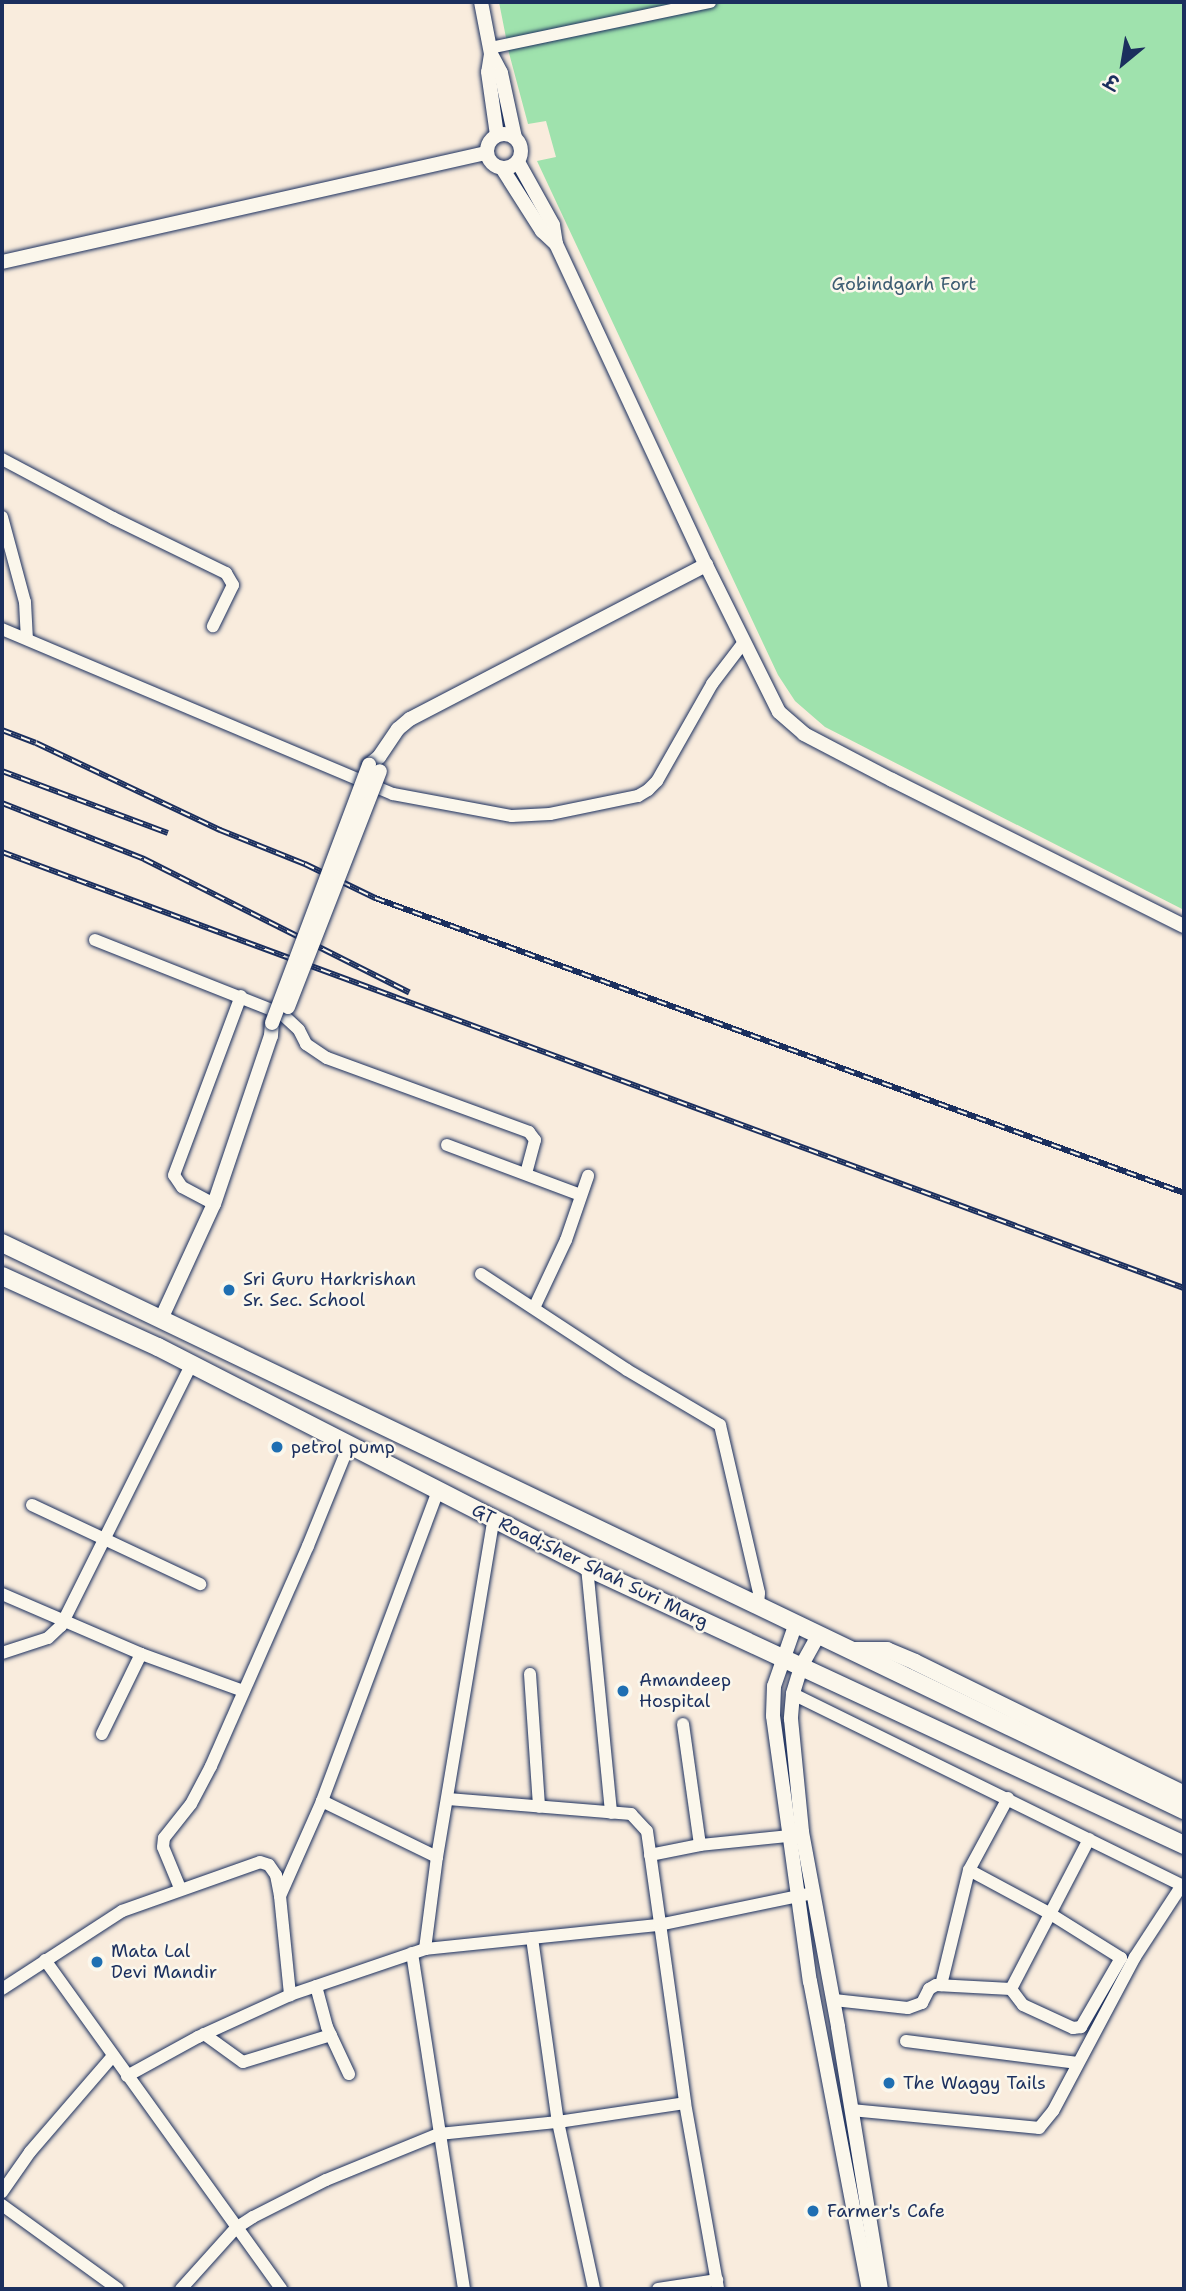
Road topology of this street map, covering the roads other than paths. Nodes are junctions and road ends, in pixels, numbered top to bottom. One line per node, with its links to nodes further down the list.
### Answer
1 (481, 2): 3 (street)
2 (710, 2): 3 (street)
3 (491, 51): 4 (street); 5 (street)
4 (497, 135): 5 (street); 6 (street)
5 (515, 138): 7 (street)
6 (487, 153): 8 (street); 10 (street)
7 (518, 162): 8 (street); 9 (street)
8 (502, 168): 9 (street)
9 (556, 244): 13 (street)
10 (2, 262)
11 (2, 459): 14 (street)
12 (2, 517): 16 (street)
13 (706, 565): 17 (street); 25 (street, bridge)
14 (213, 626)
15 (2, 629): 16 (street)
16 (27, 638): 17 (street)
17 (744, 642): 18 (street)
18 (1183, 923)
19 (95, 940): 20 (street)
20 (241, 996): 22 (street); 25 (street)
21 (447, 1145): 22 (street)
22 (526, 1174): 24 (street)
23 (588, 1176): 24 (street)
24 (581, 1195): 29 (street)
25 (214, 1204): 30 (street)
26 (2, 1243): 30 (main road, GT Road;Sher Shah Suri Marg)
27 (481, 1275): 29 (street)
28 (2, 1276): 31 (main road, GT Road;Sher Shah Suri Marg)
29 (534, 1308): 40 (street)
30 (161, 1320): 40 (main road, GT Road;Sher Shah Suri Marg)
31 (191, 1365): 32 (main road, GT Road;Sher Shah Suri Marg); 36 (street)
32 (349, 1446): 33 (main road, GT Road;Sher Shah Suri Marg); 50 (street)
33 (438, 1490): 35 (main road, GT Road;Sher Shah Suri Marg); 57 (street)
34 (32, 1505): 36 (street)
35 (493, 1521): 37 (main road, GT Road;Sher Shah Suri Marg); 56 (street)
36 (106, 1538): 38 (street); 41 (street)
37 (587, 1567): 47 (main road, GT Road;Sher Shah Suri Marg); 60 (street)
38 (200, 1584)
39 (2, 1594): 41 (street)
40 (758, 1605): 42 (main road, GT Road;Sher Shah Suri Marg)
41 (64, 1620): 45 (street); 46 (street)
42 (796, 1622): 43 (main road, GT Road;Sher Shah Suri Marg); 47 (street)
43 (819, 1634): 44 (main road, GT Road;Sher Shah Suri Marg); 48 (street)
44 (853, 1650): 54 (main road); 59 (main road, GT Road;Sher Shah Suri Marg)
45 (2, 1653)
46 (141, 1654): 50 (street); 53 (street)
47 (782, 1657): 48 (main road, GT Road;Sher Shah Suri Marg); 61 (street)
48 (801, 1667): 51 (street); 64 (main road, GT Road;Sher Shah Suri Marg)
49 (530, 1674): 58 (street)
50 (243, 1691): 68 (street)
51 (793, 1694): 55 (street); 69 (street)
52 (682, 1724): 63 (street)
53 (102, 1734)
54 (1184, 1794)
55 (1008, 1798): 62 (street); 67 (street)
56 (448, 1800): 58 (street); 66 (street)
57 (321, 1801): 66 (street); 70 (street)
58 (539, 1807): 60 (street)
59 (1184, 1811)
60 (611, 1813): 65 (street)
61 (789, 1836): 63 (street); 71 (street)
62 (1089, 1839): 72 (street); 88 (street)
63 (700, 1845): 65 (street)
64 (1184, 1845)
65 (650, 1855): 73 (street)
66 (437, 1857): 75 (street)
67 (968, 1870): 72 (street); 79 (street)
68 (180, 1888): 70 (street); 77 (street)
69 (814, 1894): 71 (street); 83 (street)
70 (281, 1896): 82 (street)
71 (799, 1898): 73 (street); 105 (street)
72 (1049, 1913): 81 (street); 81 (street)
73 (659, 1924): 74 (street); 91 (street)
74 (532, 1938): 75 (street); 93 (street)
75 (425, 1949): 76 (street)
76 (412, 1954): 80 (street); 94 (street)
77 (45, 1959): 78 (street); 87 (street)
78 (3, 1984)
79 (941, 1984): 81 (street); 83 (street)
80 (316, 1986): 82 (street); 85 (street)
81 (1011, 1989)
82 (290, 1995): 84 (street)
83 (834, 2000): 92 (street)
84 (204, 2034): 85 (street); 90 (street)
85 (331, 2035): 89 (street)
86 (906, 2041): 88 (street)
87 (113, 2057): 90 (street); 95 (street)
88 (1078, 2063): 92 (street)
89 (349, 2074)
90 (127, 2076): 97 (street)
91 (685, 2103): 93 (street); 98 (street)
92 (852, 2110): 106 (street)
93 (558, 2122): 94 (street); 103 (street)
94 (439, 2134): 97 (street); 102 (street)
95 (2, 2192)
96 (2, 2205): 99 (street)
97 (236, 2228): 100 (street); 101 (street)
98 (718, 2285): 104 (street)
99 (118, 2289)
100 (181, 2289)
101 (281, 2289)
102 (464, 2289)
103 (594, 2289)
104 (658, 2289)
105 (869, 2289)
106 (881, 2289)

